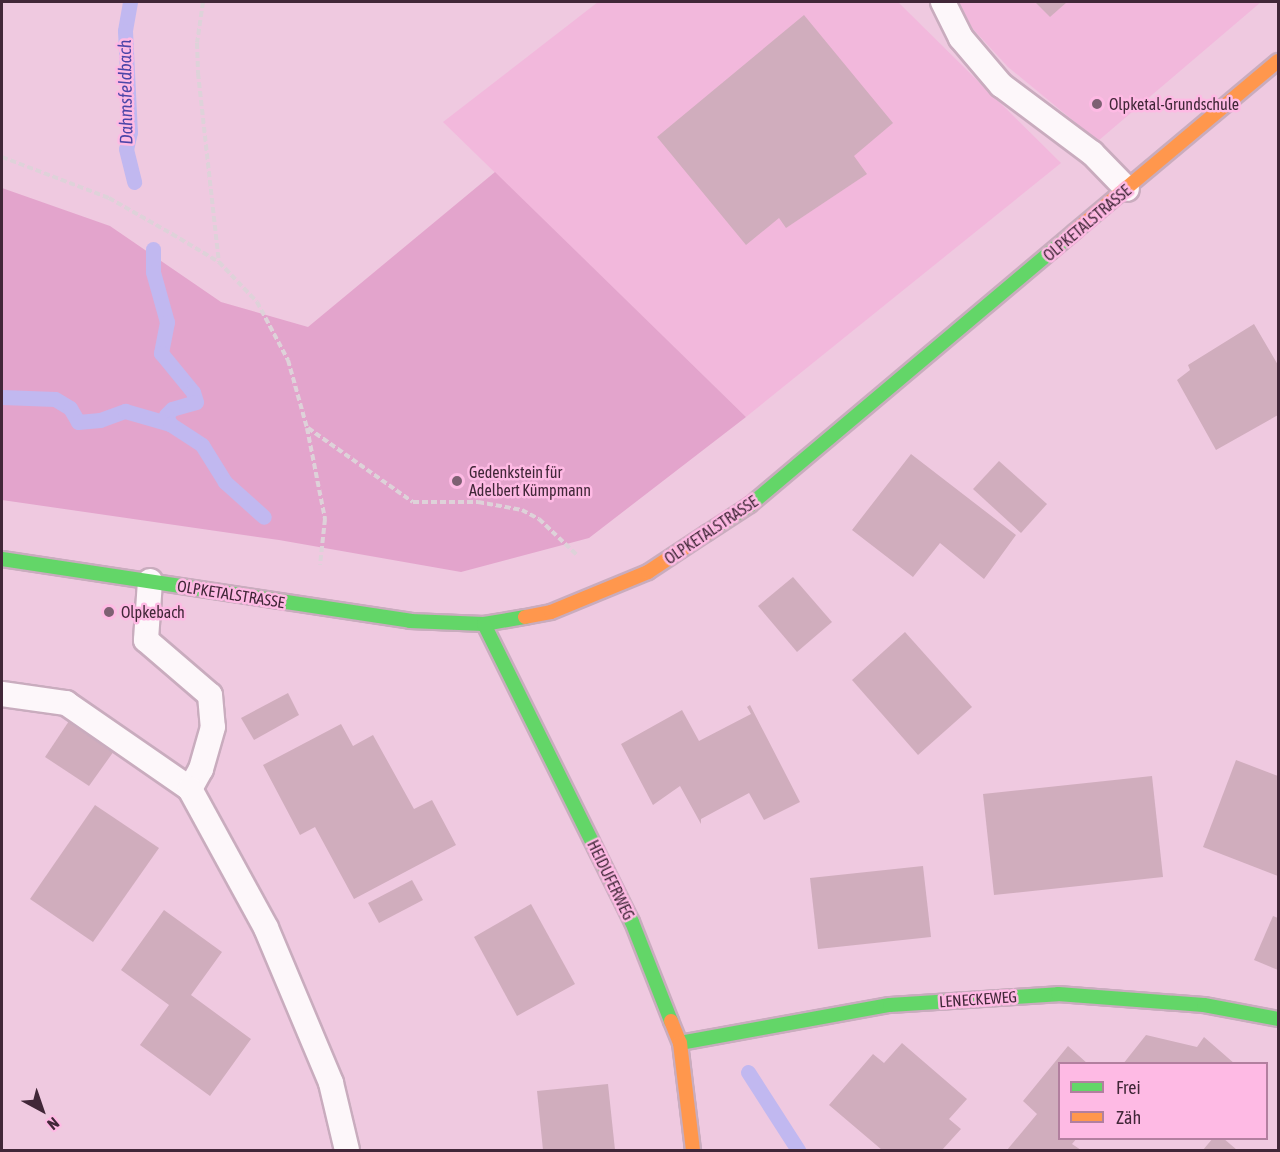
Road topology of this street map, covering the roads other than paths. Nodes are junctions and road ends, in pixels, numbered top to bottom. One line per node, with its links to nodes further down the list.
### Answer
1 (944, 2): 3 (lane)
2 (1278, 61): 3 (street, OLPKETALSTRASSE)
3 (1127, 189): 6 (street, OLPKETALSTRASSE)
4 (2, 560): 5 (street, OLPKETALSTRASSE)
5 (150, 581): 6 (street, OLPKETALSTRASSE); 8 (lane)
6 (484, 624): 10 (street, HEIDUFERWEG)
7 (2, 694): 8 (lane)
8 (190, 789): 11 (lane)
9 (1278, 1019): 10 (street, LENECKEWEG)
10 (680, 1043): 12 (street, HEIDUFERWEG)
11 (347, 1150)
12 (693, 1150)

